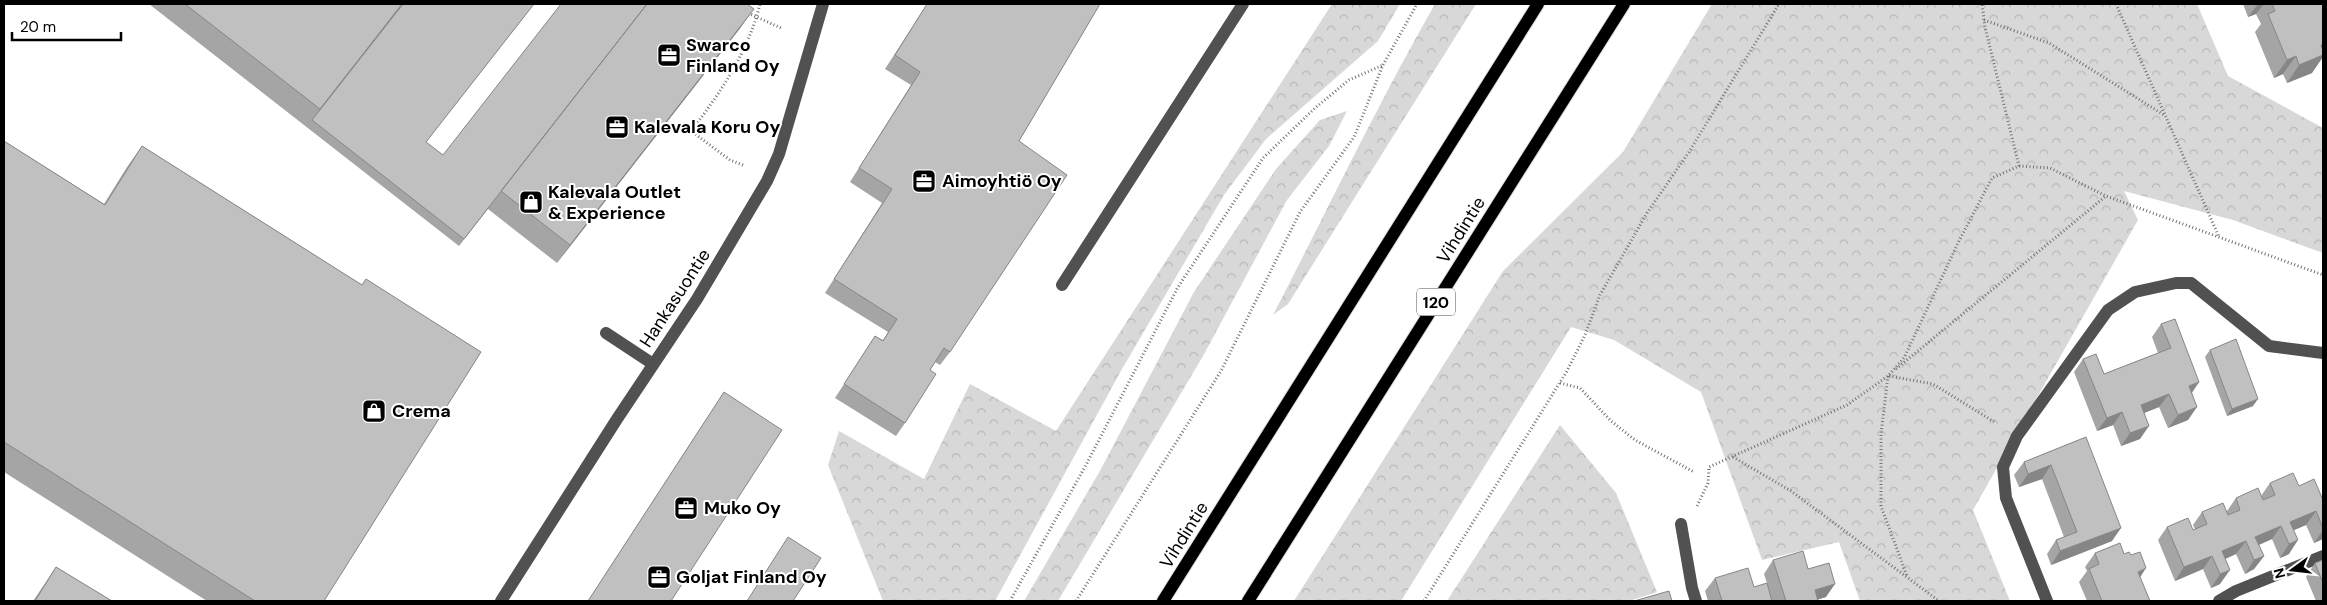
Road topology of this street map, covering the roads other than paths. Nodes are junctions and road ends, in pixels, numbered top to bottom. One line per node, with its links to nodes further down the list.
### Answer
1 (822, 4): 8 (street, Hankasuontie)
2 (1243, 4): 5 (street)
3 (1538, 4): 13 (main road, Vihdintie)
4 (1624, 4): 14 (main road, Vihdintie / 120)
5 (1062, 285)
6 (606, 333): 8 (street)
7 (2323, 353): 16 (street)
8 (653, 364): 11 (street, Hankasuontie)
9 (1682, 524): 15 (street)
10 (2323, 556): 17 (street)
11 (511, 595): 12 (street, Hankasuontie)
12 (502, 601)
13 (1163, 601)
14 (1248, 601)
15 (1696, 601)
16 (2047, 601)
17 (2219, 601)

